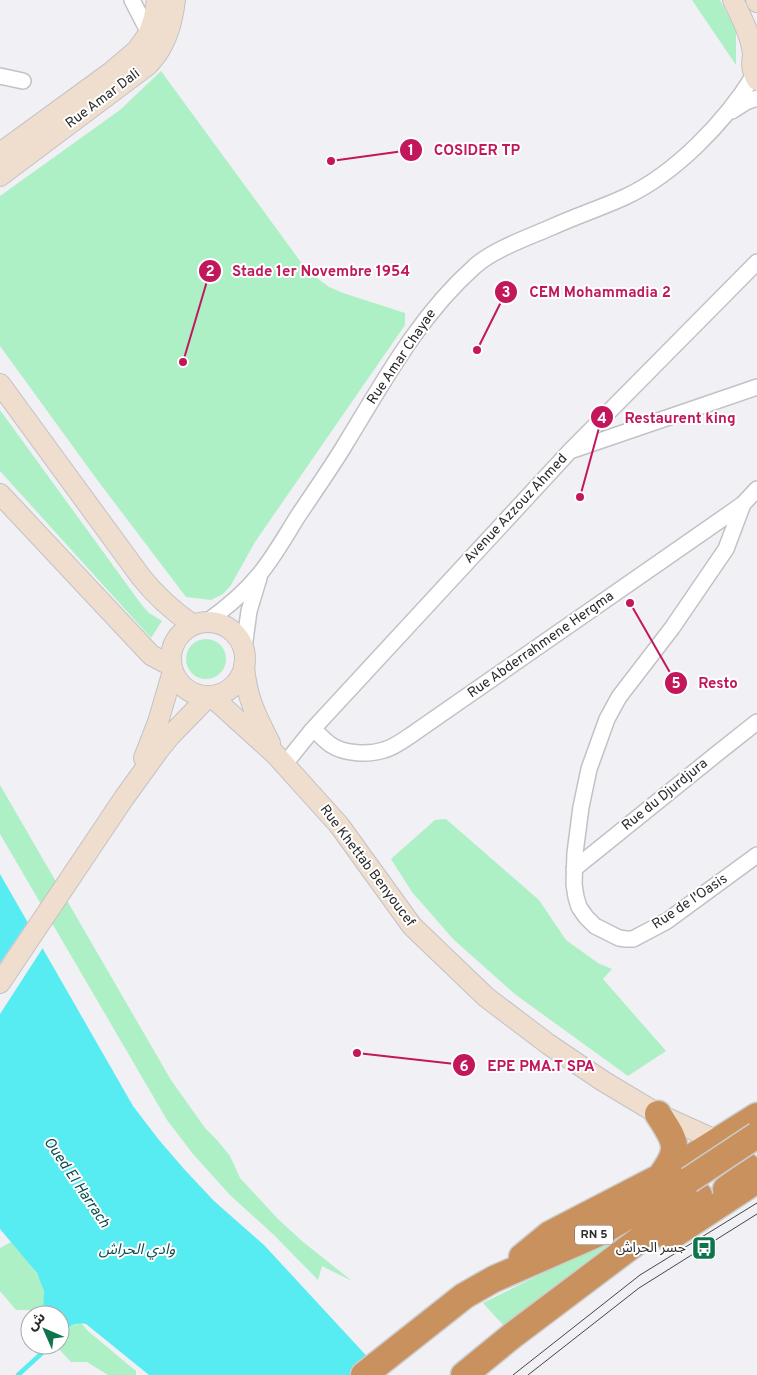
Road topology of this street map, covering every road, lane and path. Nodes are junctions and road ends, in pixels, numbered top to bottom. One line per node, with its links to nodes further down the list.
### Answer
1 (132, 0): 5 (street)
2 (157, 0): 5 (main road, Rue Amar Dali)
3 (175, 0): 13 (main road, Rue Amar Dali)
4 (733, 0): 6 (main road)
5 (149, 33): 12 (main road, Rue Amar Dali)
6 (755, 51): 8 (main road)
7 (0, 76): 9 (street)
8 (756, 77): 11 (street, Rue Amar Chayae)
9 (23, 81)
10 (757, 98): 11 (street, Rue Amar Chayae)
11 (722, 118): 21 (street, Rue Amar Chayae)
12 (0, 153)
13 (0, 176)
14 (757, 262): 17 (street, Avenue Azzouz Ahmed)
15 (0, 384): 22 (main road)
16 (757, 387): 17 (street)
17 (569, 452): 27 (street, Avenue Azzouz Ahmed)
18 (757, 489): 20 (street, Rue Abderrahmene Hergma)
19 (0, 494): 24 (main road)
20 (743, 504): 27 (street, Rue Abderrahmene Hergma); 31 (street, Rue de l'Oasis)
21 (260, 574): 22 (street, Rue Amar Chayae); 23 (street, Rue Amar Chayae)
22 (200, 623): 23 (main road); 24 (main road)
23 (244, 656): 25 (main road); 28 (main road, Rue Khettab Benyoucef)
24 (172, 667): 25 (main road); 29 (main road)
25 (210, 696): 28 (main road, Rue Khettab Benyoucef); 29 (main road)
26 (757, 722): 31 (street, Rue du Djurdjura)
27 (313, 729): 28 (street, Avenue Azzouz Ahmed)
28 (280, 759): 33 (main road, Rue Khettab Benyoucef)
29 (124, 798): 32 (main road)
30 (757, 855): 31 (street, Rue de l'Oasis)
31 (574, 870)
32 (0, 983)
33 (658, 1114): 36 (main road, Rue Khettab Benyoucef); 38 (highway)
34 (757, 1116): 36 (highway)
35 (757, 1135): 40 (highway, RN 5, bridge)
36 (710, 1146): 38 (highway); 39 (highway)
37 (757, 1153): 40 (highway, RN 5)
38 (660, 1177): 41 (highway)
39 (754, 1177): 42 (highway)
40 (694, 1188): 41 (highway, RN 5); 42 (highway, RN 5)
41 (494, 1280): 43 (highway, RN 5)
42 (513, 1335): 44 (highway, RN 5)
43 (364, 1375)
44 (464, 1375)

